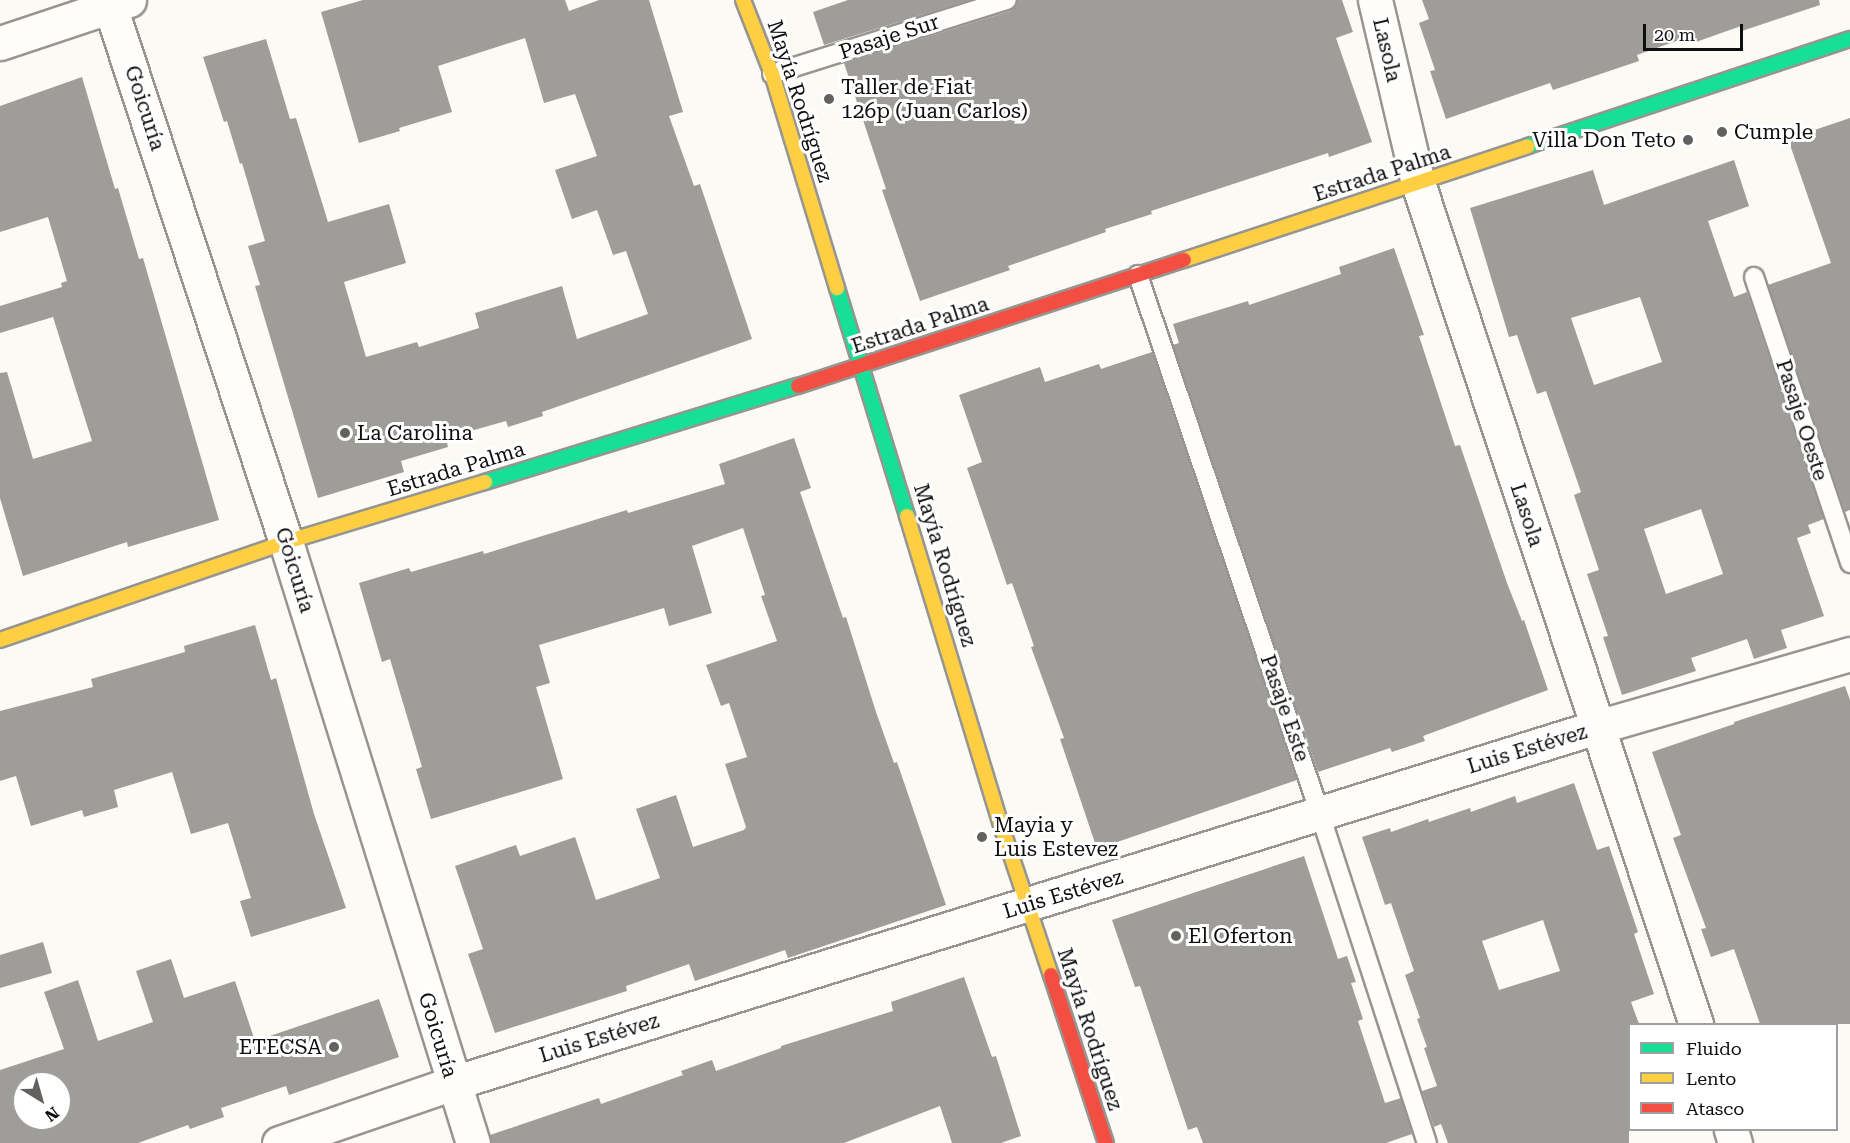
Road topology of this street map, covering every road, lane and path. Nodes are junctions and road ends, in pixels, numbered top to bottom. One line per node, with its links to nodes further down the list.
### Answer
1 (743, 0): 7 (street, Mayía Rodríguez)
2 (1007, 0): 7 (lane, Pasaje Sur)
3 (1375, 0): 8 (street, Lasola)
4 (116, 2): 6 (street); 12 (street, Goicuría)
5 (1850, 39): 8 (street, Estrada Palma)
6 (0, 43)
7 (772, 74): 11 (street, Mayía Rodríguez)
8 (1419, 183): 9 (street, Estrada Palma); 16 (street, Lasola)
9 (1138, 275): 11 (street, Estrada Palma); 17 (lane, Pasaje Este)
10 (1755, 277): 13 (lane, Pasaje Oeste)
11 (862, 367): 12 (street, Estrada Palma); 18 (street, Mayía Rodríguez)
12 (286, 542): 14 (street, Estrada Palma); 20 (street, Goicuría)
13 (1850, 563)
14 (0, 639)
15 (1850, 654): 16 (street, Luis Estévez)
16 (1597, 727): 17 (street, Luis Estévez); 19 (street, Lasola)
17 (1320, 814): 18 (street, Luis Estévez); 24 (lane, Pasaje Este)
18 (1027, 905): 20 (street, Luis Estévez); 23 (street, Mayía Rodríguez)
19 (1696, 1023)
20 (453, 1083): 21 (street, Luis Estévez); 22 (street, Goicuría)
21 (279, 1143)
22 (473, 1143)
23 (1106, 1143)
24 (1427, 1143)

